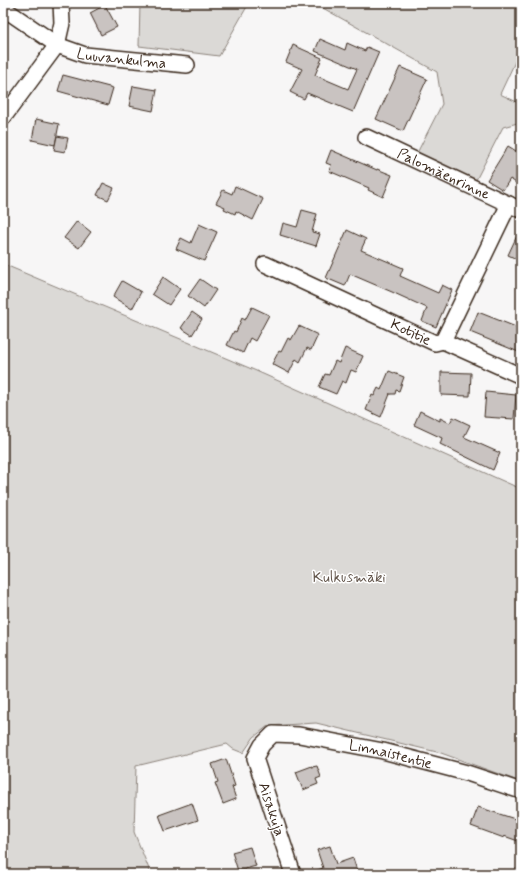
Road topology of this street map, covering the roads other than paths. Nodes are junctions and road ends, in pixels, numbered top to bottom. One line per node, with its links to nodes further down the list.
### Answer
1 (61, 3): 3 (street)
2 (3, 8): 3 (street, Luuvankulma)
3 (57, 45): 4 (street, Luuvankulma); 5 (street)
4 (187, 65)
5 (3, 118)
6 (366, 137): 7 (street, Palomäenrinne)
7 (515, 207): 9 (street, Kotitie)
8 (265, 264): 9 (street, Kotitie)
9 (443, 341): 10 (street)
10 (521, 376)
11 (262, 745): 12 (street, Linnaistentie); 13 (street, Aisakuja)
12 (521, 791)
13 (293, 874)

